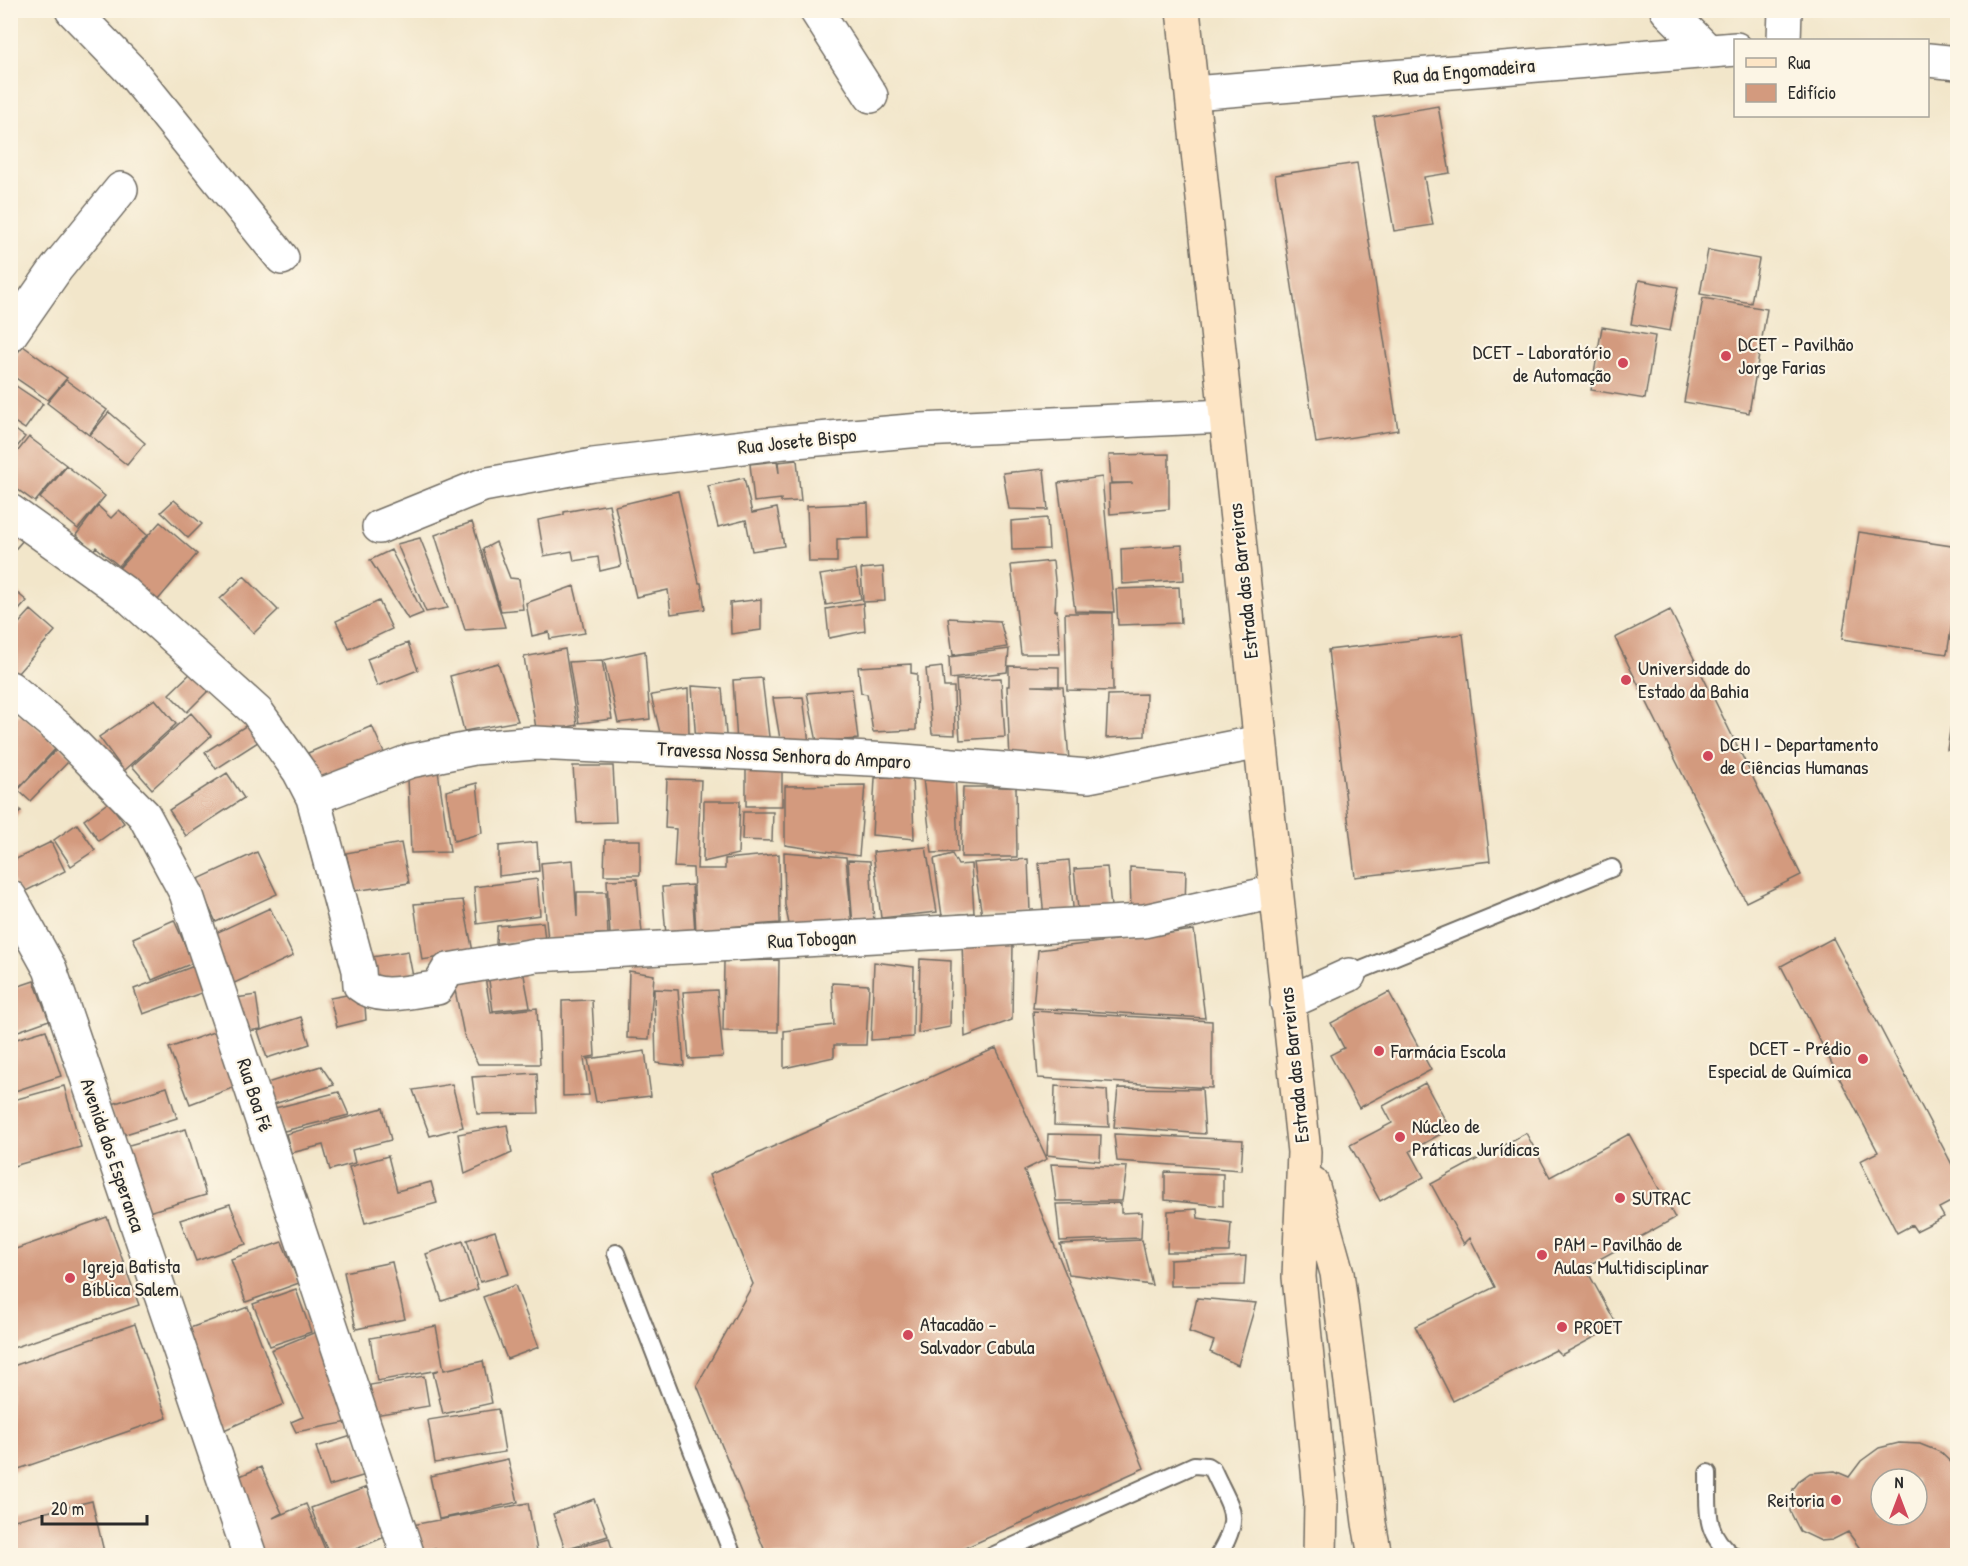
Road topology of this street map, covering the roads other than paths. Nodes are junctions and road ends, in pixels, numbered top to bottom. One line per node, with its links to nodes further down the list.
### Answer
1 (72, 10): 13 (street)
2 (816, 10): 11 (street)
3 (1183, 10): 10 (main road, Estrada das Barreiras)
4 (1667, 10): 7 (street)
5 (1785, 10): 6 (street)
6 (1784, 39)
7 (1722, 50): 10 (street, Rua da Engomadeira)
8 (1929, 60): 9 (street)
9 (1958, 63)
10 (1193, 93): 15 (main road, Estrada das Barreiras)
11 (871, 96)
12 (121, 189): 14 (street)
13 (282, 258)
14 (10, 335)
15 (1226, 416): 17 (street, Rua Josete Bispo); 19 (main road, Estrada das Barreiras)
16 (10, 511): 20 (street)
17 (379, 527)
18 (10, 688): 30 (street, Rua Boa Fé)
19 (1260, 742): 20 (street, Travessa Nossa Senhora do Amparo); 22 (main road, Estrada das Barreiras)
20 (313, 798): 22 (street, Rua Tobogan)
21 (1612, 868): 24 (lane)
22 (1275, 891): 25 (main road, Estrada das Barreiras)
23 (10, 897): 29 (street, Avenida dos Esperanca)
24 (1349, 975): 25 (street)
25 (1287, 1003): 26 (main road, Estrada das Barreiras)
26 (1304, 1152): 34 (main road, Estrada das Barreiras); 35 (main road, Estrada das Barreiras)
27 (616, 1253): 31 (lane)
28 (1708, 1473): 36 (lane)
29 (250, 1556)
30 (408, 1556)
31 (733, 1556)
32 (992, 1556): 33 (lane)
33 (1218, 1556)
34 (1320, 1556)
35 (1375, 1556)
36 (1732, 1556)

